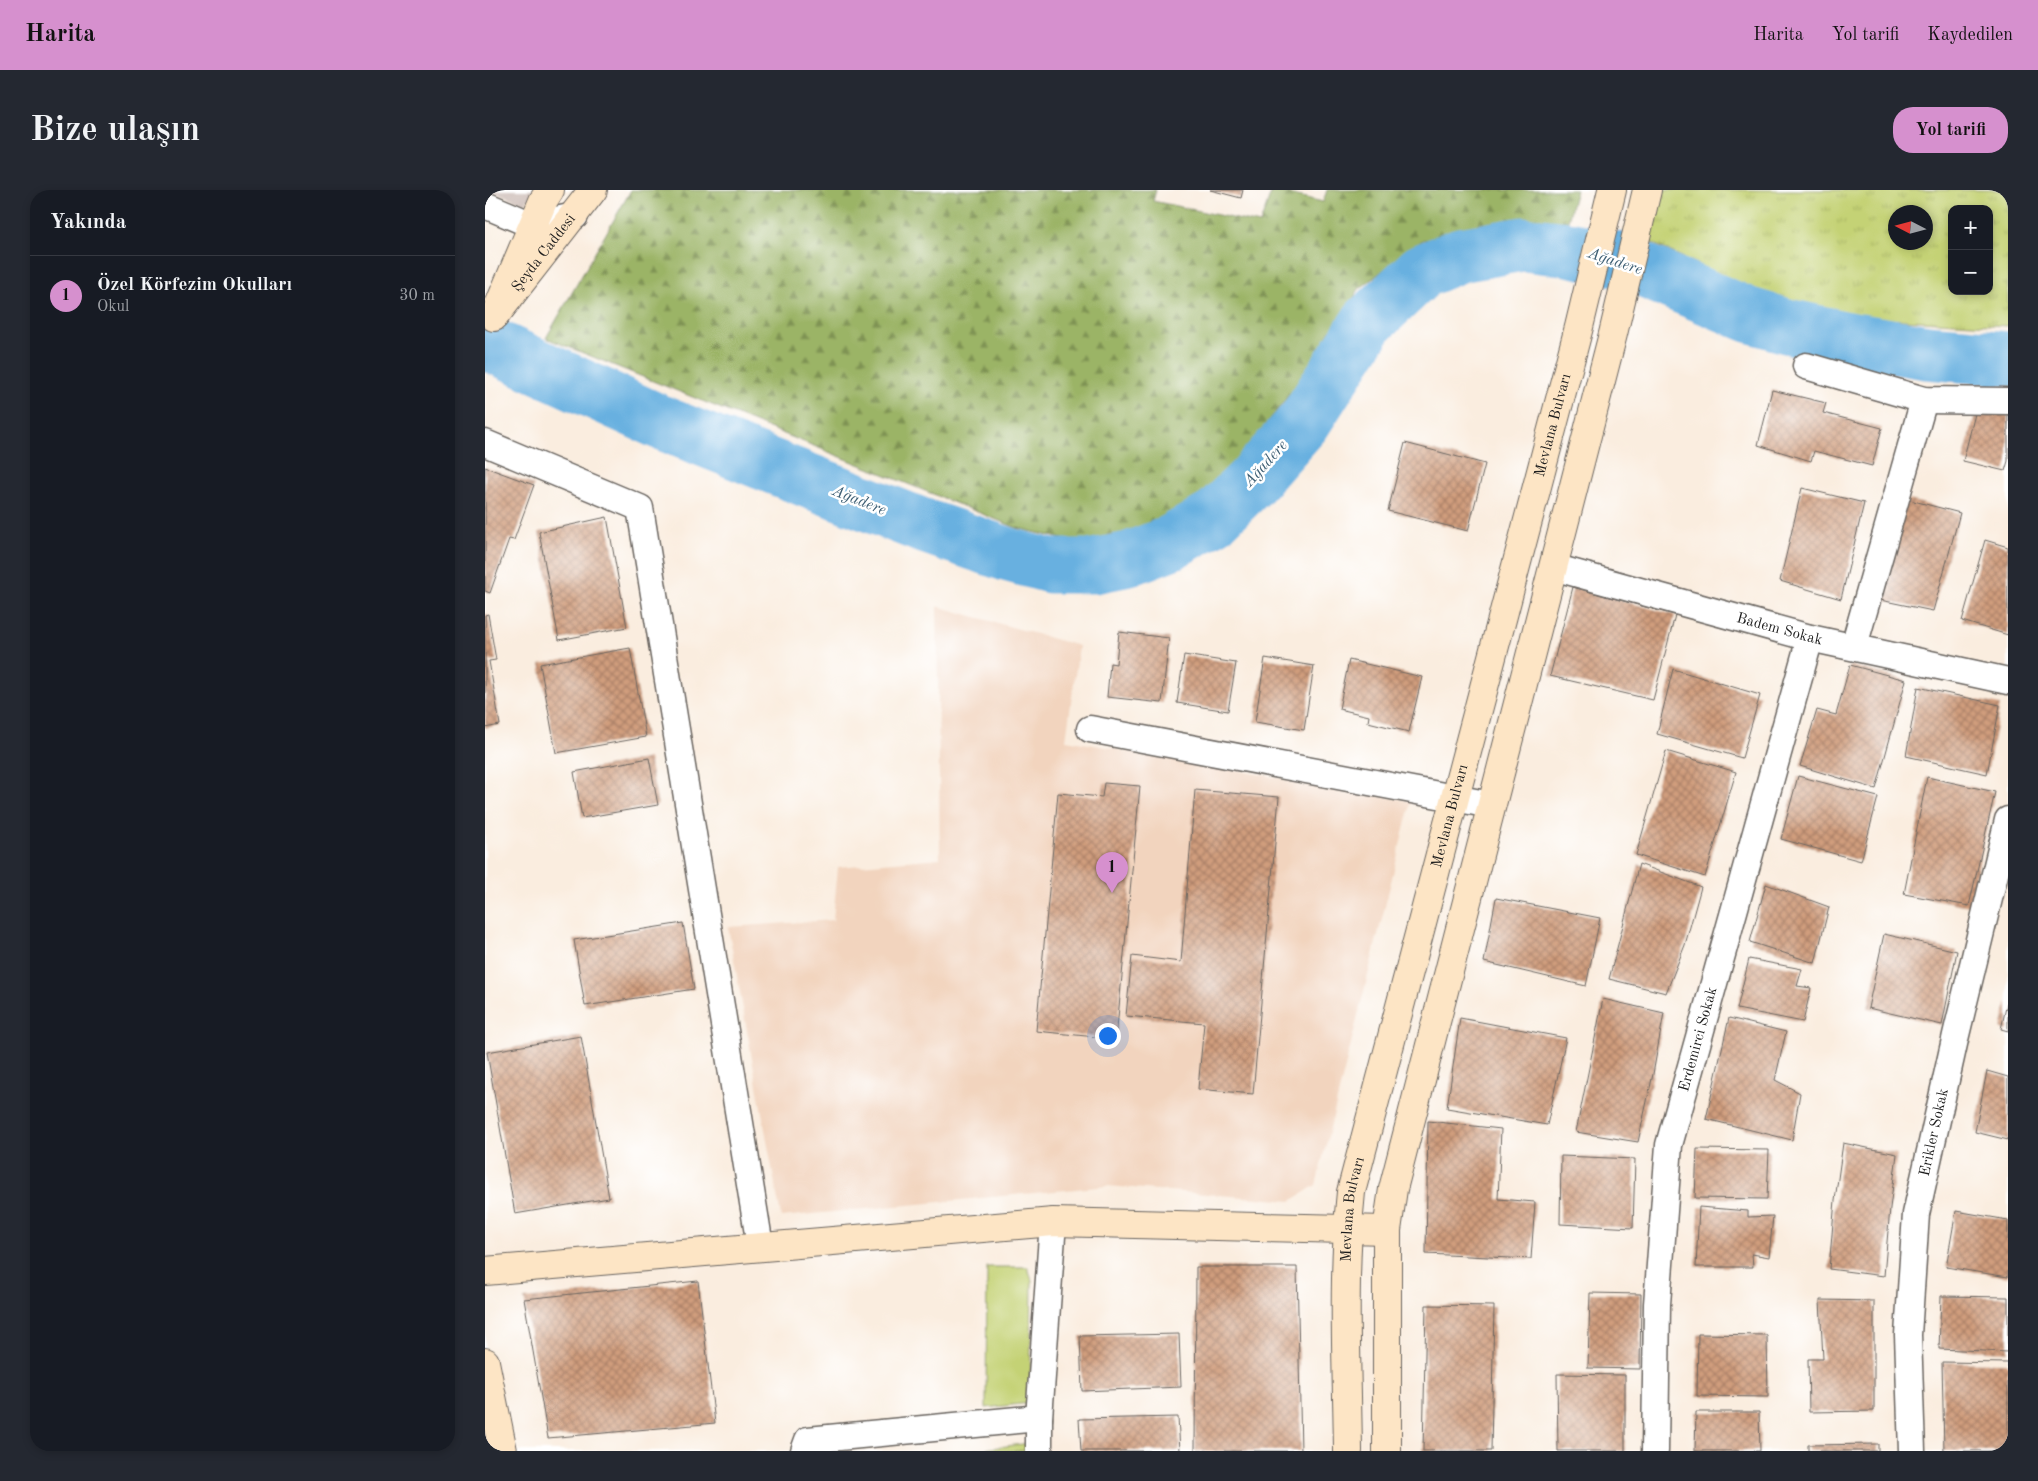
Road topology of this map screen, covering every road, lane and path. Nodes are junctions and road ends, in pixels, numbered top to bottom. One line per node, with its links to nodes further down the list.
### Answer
1 (550, 190): 7 (street, Şeyda Caddesi)
2 (593, 190): 6 (street, Şeyda Caddesi)
3 (1611, 190): 18 (street, Mevlana Bulvarı)
4 (1647, 190): 13 (street)
5 (485, 205): 7 (street)
6 (575, 216): 7 (street); 8 (street, Şeyda Caddesi)
7 (533, 225): 8 (street, Şeyda Caddesi)
8 (489, 327)
9 (1806, 366): 10 (street)
10 (1924, 400): 11 (street); 15 (street)
11 (2008, 401)
12 (485, 443): 24 (street)
13 (1553, 567): 14 (street, Badem Sokak); 19 (street)
14 (1810, 638): 15 (street, Badem Sokak); 34 (street, Erdemirci Sokak)
15 (1854, 646): 16 (street, Badem Sokak)
16 (2008, 681)
17 (1090, 729): 18 (street)
18 (1454, 798): 19 (street); 22 (street, Mevlana Bulvarı)
19 (1491, 805): 23 (street)
20 (2008, 820): 35 (street, Erikler Sokak)
21 (1053, 1222): 22 (street); 24 (street); 28 (street)
22 (1347, 1229): 23 (street); 32 (street, Mevlana Bulvarı)
23 (1387, 1230): 33 (street)
24 (760, 1246): 25 (street)
25 (485, 1271)
26 (485, 1362): 27 (street)
27 (490, 1418): 29 (street)
28 (1039, 1418): 30 (street); 31 (street)
29 (503, 1451)
30 (804, 1451)
31 (1039, 1451)
32 (1348, 1451)
33 (1387, 1451)
34 (1655, 1451)
35 (1912, 1451)

